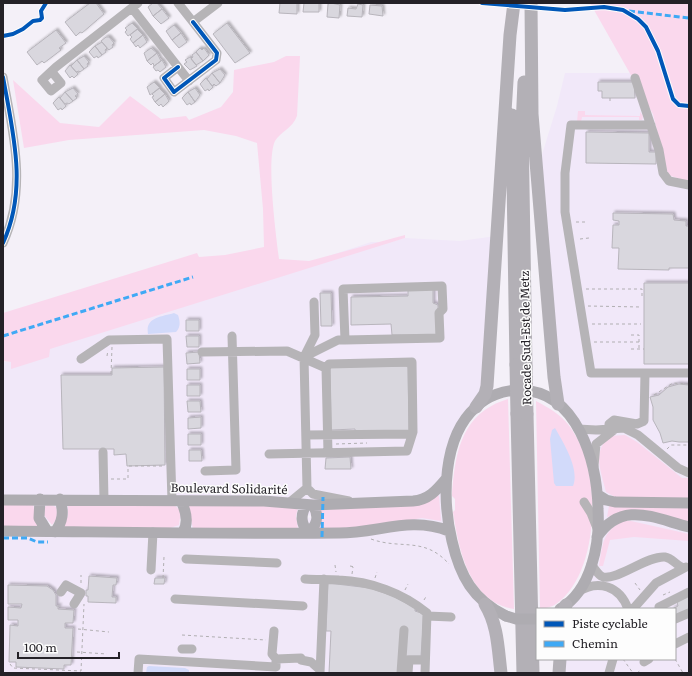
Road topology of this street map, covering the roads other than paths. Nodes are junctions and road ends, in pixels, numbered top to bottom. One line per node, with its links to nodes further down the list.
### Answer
1 (178, 3): 7 (street)
2 (218, 3): 7 (street)
3 (514, 3): 28 (highway)
4 (518, 3): 23 (highway, Rocade Sud-Est de Metz)
5 (530, 3): 23 (highway, Rocade Sud-Est de Metz); 27 (highway)
6 (135, 5): 8 (street); 9 (street)
7 (194, 22): 12 (street)
8 (178, 68): 12 (street); 12 (street)
9 (52, 72)
10 (3, 77): 15 (street)
11 (636, 78): 13 (street)
12 (189, 81)
13 (651, 125): 14 (street); 25 (street)
14 (689, 185)
15 (3, 243)
16 (314, 302): 21 (street)
17 (232, 336): 20 (street)
18 (345, 340): 18 (street); 21 (street)
19 (202, 352): 20 (street)
20 (233, 352): 21 (street); 39 (street)
21 (304, 357): 24 (street); 33 (street)
22 (81, 359): 49 (street)
23 (521, 365): 29 (highway, Rocade Sud-Est de Metz, bridge)
24 (326, 368): 32 (street); 34 (street)
25 (645, 373): 26 (street); 30 (street)
26 (689, 373)
27 (558, 404): 28 (main road); 31 (main road)
28 (476, 407): 42 (main road)
29 (522, 414): 104 (highway, Rocade Sud-Est de Metz); 105 (highway, Rocade Sud-Est de Metz)
30 (613, 428): 31 (street); 40 (street); 41 (street)
31 (578, 429): 40 (main road)
32 (412, 434): 34 (street); 37 (street)
33 (306, 435): 34 (street); 36 (street)
34 (328, 435): 37 (street)
35 (103, 452): 48 (street)
36 (306, 453): 37 (street); 38 (street); 43 (street)
37 (328, 453)
38 (269, 454)
39 (204, 471)
40 (594, 472): 44 (main road)
41 (689, 473)
42 (446, 479): 52 (main road, Boulevard Solidarité); 56 (main road)
43 (307, 488): 50 (street); 52 (street)
44 (598, 495): 53 (main road); 62 (main road)
45 (40, 499): 46 (main road, Boulevard Solidarité); 47 (main road, Boulevard Solidarité); 58 (main road)
46 (60, 499): 48 (main road, Boulevard Solidarité); 58 (main road)
47 (3, 500)
48 (104, 500): 49 (main road, Boulevard Solidarité)
49 (176, 501): 50 (main road, Boulevard Solidarité); 60 (main road)
50 (290, 502): 54 (main road, Boulevard Solidarité)
51 (584, 502): 62 (street)
52 (360, 503): 54 (main road, Boulevard Solidarité)
53 (689, 503)
54 (310, 505): 61 (main road)
55 (689, 527): 62 (main road)
56 (449, 530): 61 (main road); 77 (main road)
57 (3, 531): 58 (main road)
58 (51, 531): 59 (main road)
59 (153, 532): 60 (main road); 67 (street)
60 (183, 532): 61 (main road)
61 (308, 533)
62 (597, 533): 65 (main road)
63 (186, 559): 64 (street)
64 (277, 563)
65 (591, 564): 68 (street); 73 (main road)
66 (686, 567): 68 (street); 82 (street)
67 (151, 570)
68 (617, 574): 71 (street)
69 (305, 579): 70 (street)
70 (324, 579): 84 (street); 98 (street)
71 (615, 590): 73 (street); 81 (street)
72 (62, 592): 76 (street)
73 (578, 592): 80 (main road)
74 (689, 592): 79 (street)
75 (175, 599): 78 (street)
76 (79, 603)
77 (485, 604): 87 (main road, bridge); 103 (highway)
78 (303, 606)
79 (659, 607)
80 (563, 608)
81 (628, 608)
82 (634, 608)
83 (689, 612): 86 (street)
84 (427, 616): 85 (street); 95 (street)
85 (451, 617)
86 (676, 618)
87 (536, 619)
88 (404, 630): 100 (street)
89 (274, 631): 94 (street)
90 (689, 637): 91 (street)
91 (676, 644)
92 (182, 649): 93 (street)
93 (192, 649)
94 (276, 658): 98 (street); 99 (street)
95 (425, 660): 101 (street); 102 (street)
96 (560, 660): 106 (highway)
97 (612, 660): 107 (street)
98 (320, 671)
99 (138, 673)
100 (401, 673)
101 (408, 673)
102 (425, 673)
103 (501, 673)
104 (523, 673)
105 (534, 673)
106 (559, 673)
107 (609, 673)

